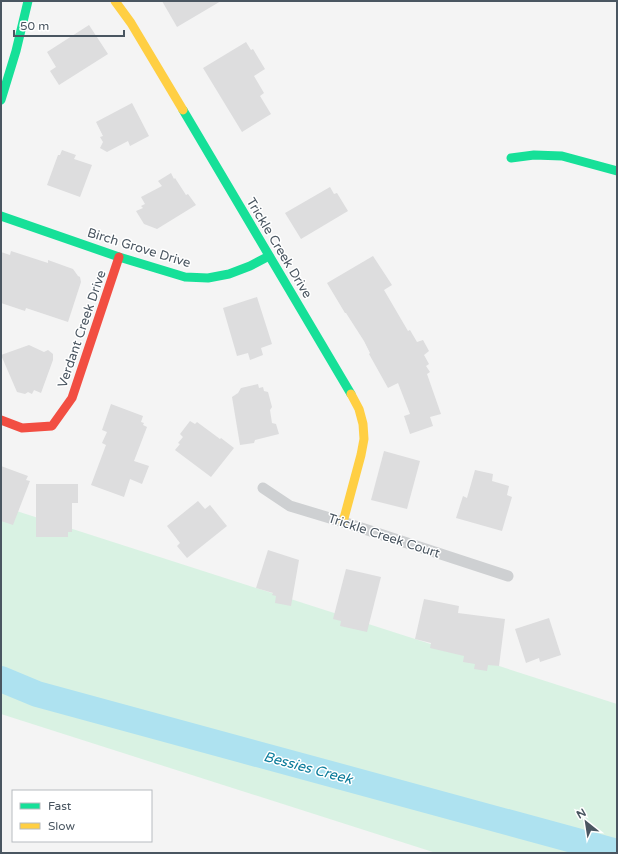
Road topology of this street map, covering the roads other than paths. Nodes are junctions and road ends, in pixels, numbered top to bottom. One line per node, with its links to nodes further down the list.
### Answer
1 (28, 1): 3 (street)
2 (115, 1): 7 (street, Trickle Creek Drive)
3 (1, 100)
4 (511, 158): 5 (street)
5 (617, 171)
6 (1, 216): 8 (street, Birch Grove Drive)
7 (269, 256): 8 (street, Birch Grove Drive); 11 (street, Trickle Creek Drive)
8 (119, 257): 9 (street, Verdant Creek Drive)
9 (1, 420)
10 (263, 488): 11 (street, Trickle Creek Court)
11 (343, 522): 12 (street, Trickle Creek Court)
12 (508, 576)

